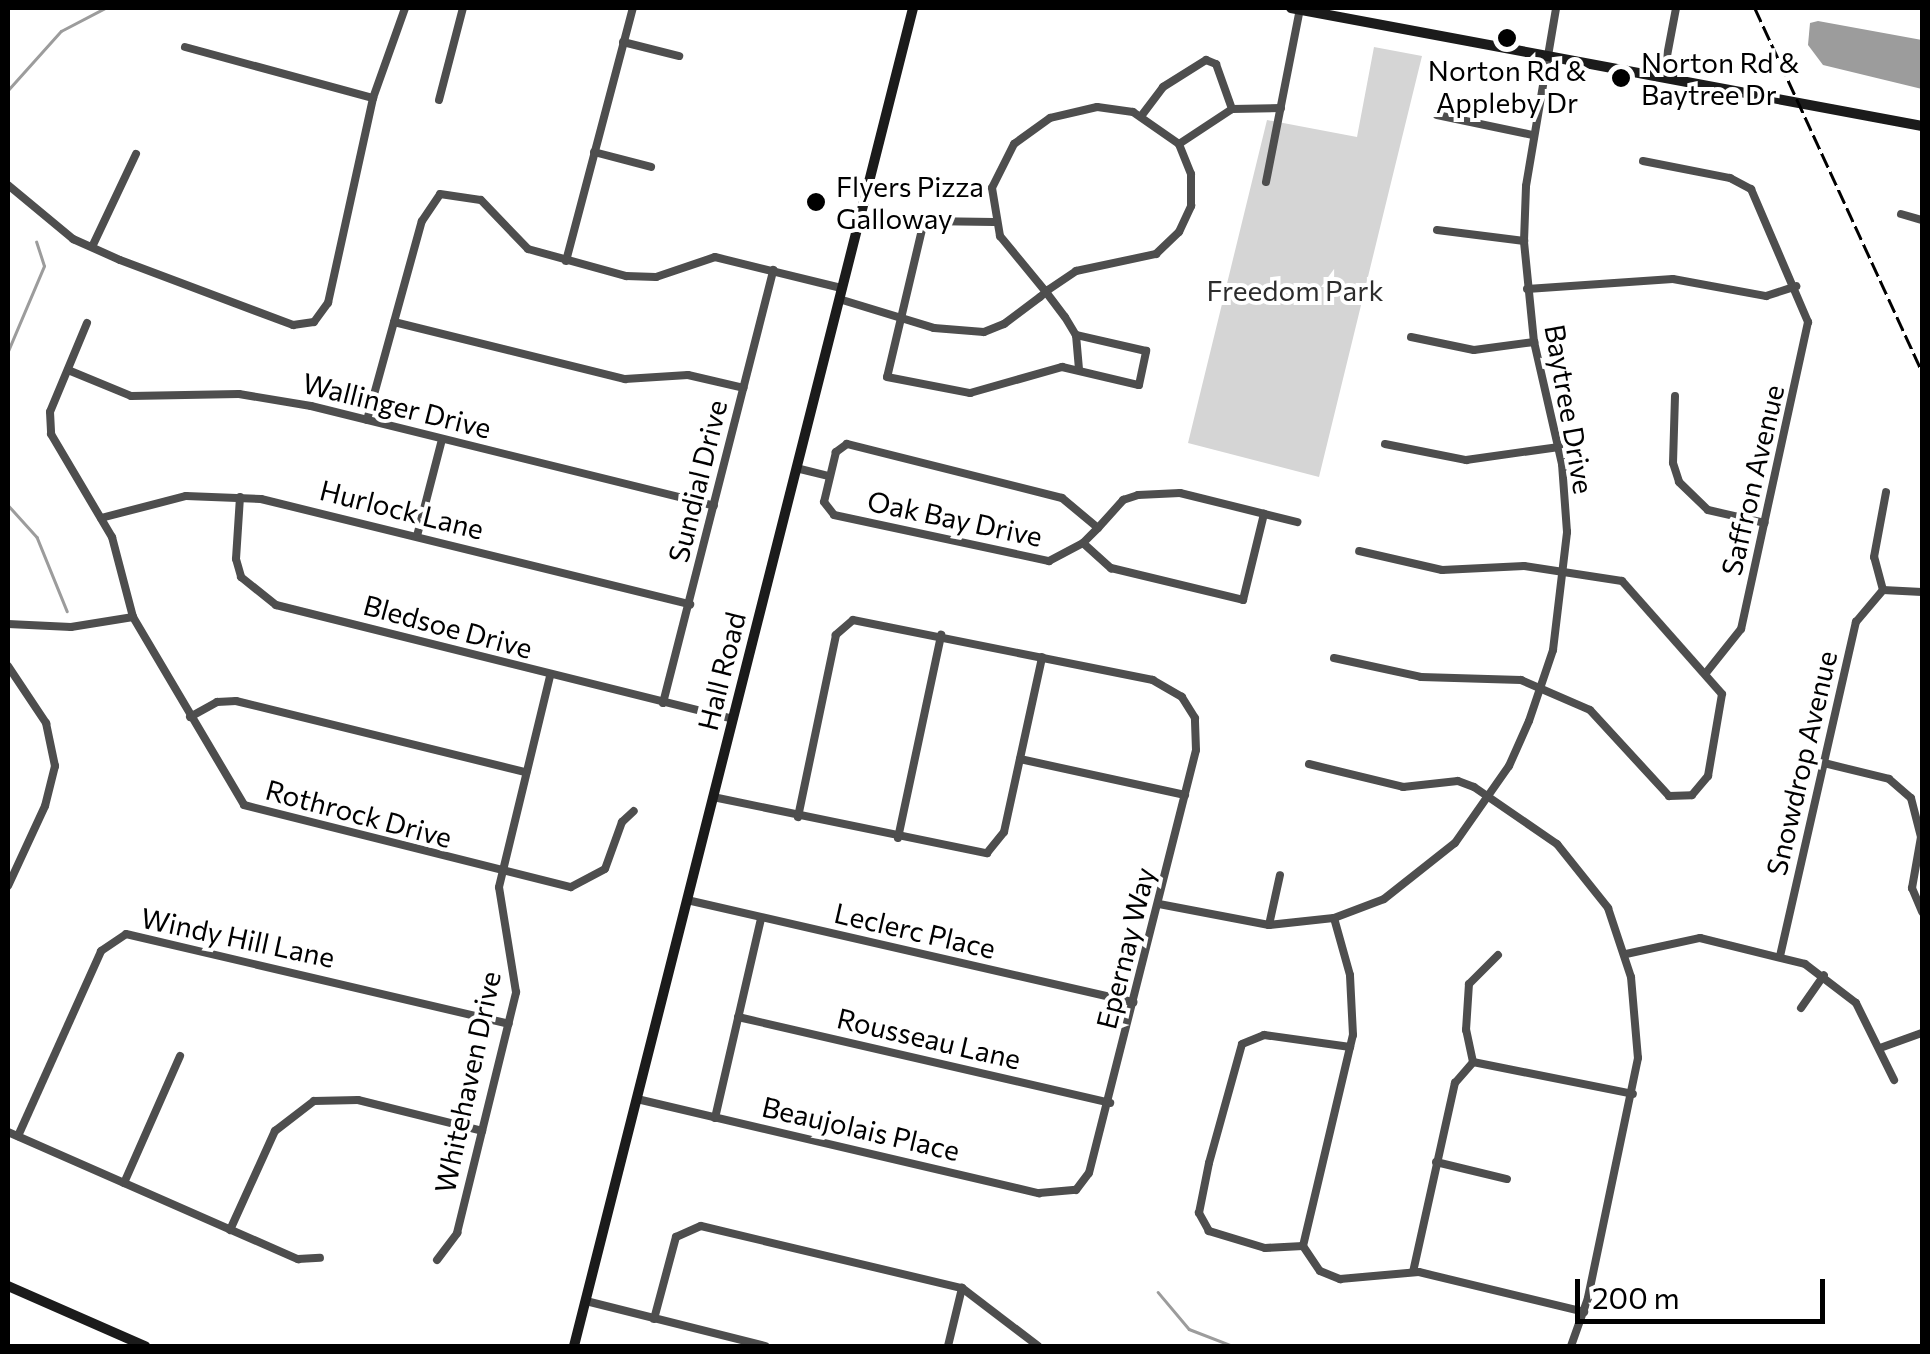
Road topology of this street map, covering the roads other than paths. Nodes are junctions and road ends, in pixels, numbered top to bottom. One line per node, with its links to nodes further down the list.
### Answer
1 (405, 8): 13 (street)
2 (464, 8): 14 (street)
3 (632, 8): 8 (street)
4 (912, 8): 39 (street, Hall Road)
5 (1297, 8): 11 (street); 16 (street)
6 (1556, 8): 11 (street, Baytree Drive)
7 (1676, 8): 12 (street)
8 (623, 42): 10 (street); 22 (street)
9 (185, 47): 13 (street)
10 (679, 56)
11 (1547, 56): 12 (street); 20 (street, Baytree Drive)
12 (1663, 77): 19 (street)
13 (373, 98): 33 (street)
14 (439, 100)
15 (1232, 108): 16 (street); 17 (street); 21 (street)
16 (1281, 108): 26 (street)
17 (1142, 115): 21 (street); 30 (street)
18 (1437, 116): 20 (street)
19 (1922, 126)
20 (1533, 136): 32 (street, Baytree Drive)
21 (1179, 144): 38 (street)
22 (594, 152): 25 (street); 34 (street)
23 (136, 154): 33 (street)
24 (1643, 162): 36 (street, Saffron Avenue)
25 (651, 167)
26 (1266, 182)
27 (8, 185): 33 (street)
28 (1901, 214): 29 (street)
29 (1922, 220)
30 (994, 222): 38 (street); 40 (street)
31 (1437, 230): 32 (street)
32 (1524, 241): 37 (street, Baytree Drive)
33 (92, 248)
34 (566, 261): 35 (street); 41 (street)
35 (773, 270): 39 (street); 48 (street, Sundial Drive)
36 (1796, 286): 37 (street); 62 (street, Saffron Avenue)
37 (1528, 289): 45 (street, Baytree Drive)
38 (1046, 292): 40 (street); 43 (street)
39 (840, 294): 40 (street); 54 (street, Hall Road)
40 (901, 318): 46 (street)
41 (394, 322): 48 (street); 50 (street)
42 (87, 323): 47 (street, Rothrock Drive)
43 (1076, 335): 46 (street); 46 (street)
44 (1411, 338): 45 (street)
45 (1534, 342): 53 (street, Baytree Drive)
46 (1078, 368)
47 (68, 370): 50 (street, Wallinger Drive); 60 (street, Rothrock Drive)
48 (744, 388): 58 (street, Sundial Drive)
49 (1676, 396): 62 (street)
50 (367, 420): 51 (street, Wallinger Drive)
51 (442, 439): 58 (street, Wallinger Drive); 64 (street)
52 (1385, 444): 53 (street)
53 (1559, 448): 67 (street, Baytree Drive)
54 (796, 468): 55 (street); 82 (street, Hall Road)
55 (829, 476): 63 (street); 65 (street, Oak Bay Drive)
56 (1886, 492): 68 (street)
57 (240, 497): 60 (street, Hurlock Lane); 64 (street, Hurlock Lane); 78 (street, Bledsoe Drive)
58 (714, 506): 70 (street, Sundial Drive)
59 (1264, 514): 61 (street, Oak Bay Drive); 63 (street, Oak Bay Drive); 65 (street)
60 (102, 518): 71 (street, Rothrock Drive)
61 (1297, 522)
62 (1765, 523): 77 (street, Saffron Avenue)
63 (1098, 528): 65 (street, Oak Bay Drive)
64 (417, 536): 70 (street, Hurlock Lane)
65 (1083, 543)
66 (1360, 550): 67 (street)
67 (1566, 568): 77 (street); 79 (street, Baytree Drive)
68 (1883, 590): 69 (street); 84 (street, Snowdrop Avenue)
69 (1922, 592)
70 (690, 604): 80 (street, Sundial Drive)
71 (133, 617): 72 (street); 81 (street, Rothrock Drive)
72 (8, 624)
73 (941, 636): 74 (street); 91 (street); 92 (street)
74 (1042, 657): 83 (street); 87 (street, Epernay Way)
75 (1334, 658): 79 (street)
76 (8, 666): 95 (street)
77 (1706, 673): 79 (street)
78 (550, 676): 80 (street, Bledsoe Drive); 86 (street, Whitehaven Drive)
79 (1542, 687): 89 (street, Baytree Drive)
80 (663, 702): 82 (street, Bledsoe Drive)
81 (190, 718): 86 (street); 93 (street, Rothrock Drive)
82 (732, 720): 88 (street, Hall Road)
83 (1020, 759): 87 (street); 92 (street)
84 (1824, 763): 98 (street); 104 (street, Snowdrop Avenue)
85 (1309, 764): 89 (street)
86 (526, 772): 93 (street, Whitehaven Drive)
87 (1186, 795): 97 (street, Epernay Way)
88 (713, 797): 91 (street); 96 (street, Hall Road)
89 (1490, 797): 100 (street, Baytree Drive); 102 (street)
90 (634, 811): 93 (street, Rothrock Drive)
91 (798, 817): 92 (street)
92 (898, 838)
93 (501, 872): 109 (street, Whitehaven Drive)
94 (1280, 875): 101 (street)
95 (8, 886)
96 (687, 900): 99 (street, Leclerc Place); 117 (street, Hall Road)
97 (1159, 904): 101 (street, Baytree Drive); 106 (street, Epernay Way)
98 (1922, 912)
99 (761, 918): 106 (street, Leclerc Place); 108 (street)
100 (1334, 918): 101 (street, Baytree Drive); 111 (street)
101 (1270, 924)
102 (1626, 954): 104 (street); 116 (street)
103 (1498, 955): 114 (street)
104 (1780, 956): 105 (street)
105 (1824, 975): 107 (street); 112 (street)
106 (1134, 1002): 118 (street, Epernay Way)
107 (1801, 1008)
108 (738, 1017): 118 (street, Rousseau Lane); 119 (street)
109 (509, 1024): 120 (street, Whitehaven Drive); 122 (street, Windy Hill Lane)
110 (1922, 1033): 112 (street)
111 (1350, 1047): 128 (street); 128 (street)
112 (1880, 1048): 115 (street)
113 (180, 1056): 125 (street)
114 (1473, 1062): 116 (street); 123 (street)
115 (1894, 1080)
116 (1633, 1094): 135 (street)
117 (637, 1099): 119 (street, Beaujolais Place); 134 (street, Hall Road)
118 (1110, 1103): 126 (street, Epernay Way)
119 (716, 1118): 126 (street, Beaujolais Place)
120 (482, 1131): 127 (street); 130 (street, Whitehaven Drive)
121 (8, 1132): 122 (street)
122 (18, 1136): 125 (street)
123 (1436, 1162): 124 (street); 131 (street)
124 (1507, 1178)
125 (124, 1183): 127 (street)
126 (1076, 1190)
127 (230, 1230): 129 (street)
128 (1303, 1246): 131 (street)
129 (320, 1258)
130 (437, 1260)
131 (1413, 1272): 135 (street)
132 (8, 1286): 137 (street)
133 (962, 1288): 136 (street); 140 (street); 141 (street)
134 (586, 1301): 136 (street); 138 (street, Hall Road)
135 (1584, 1312): 142 (street)
136 (654, 1319): 139 (street)
137 (145, 1346)
138 (574, 1346)
139 (765, 1346)
140 (948, 1346)
141 (1038, 1346)
142 (1571, 1346)

